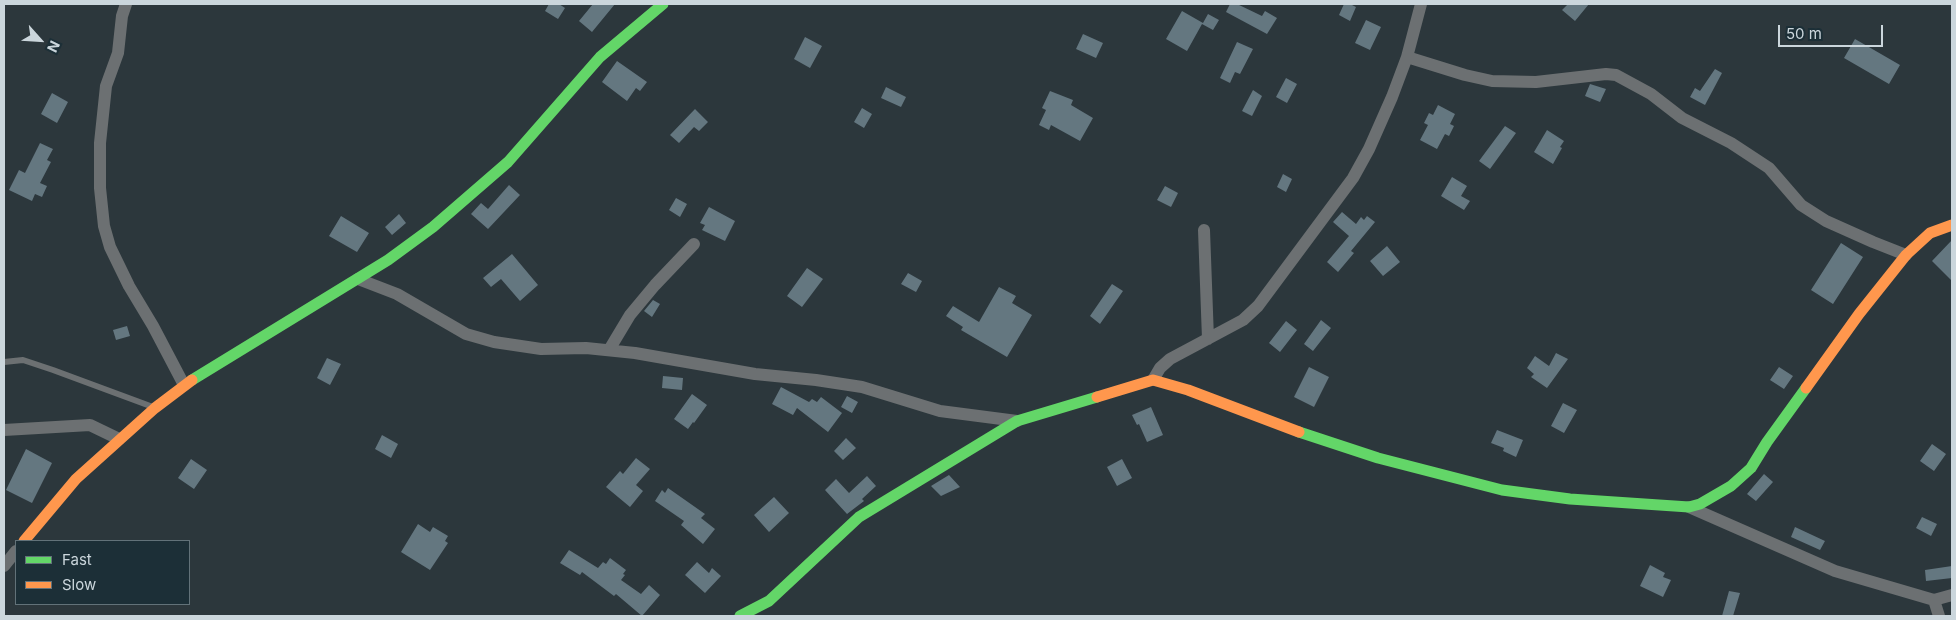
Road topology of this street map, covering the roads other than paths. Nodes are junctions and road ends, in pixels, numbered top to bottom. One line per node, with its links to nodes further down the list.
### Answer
1 (126, 4): 14 (street)
2 (663, 4): 9 (street)
3 (1421, 4): 4 (street)
4 (1407, 57): 8 (street); 10 (street)
5 (1952, 225): 8 (street)
6 (1204, 230): 10 (street)
7 (694, 244): 11 (street)
8 (1906, 255): 19 (street)
9 (358, 279): 11 (street); 14 (street)
10 (1208, 339): 13 (street)
11 (609, 350): 16 (street)
12 (4, 362): 15 (lane)
13 (1153, 380): 16 (street); 19 (street)
14 (184, 385): 15 (street)
15 (155, 408): 18 (street)
16 (1016, 421): 25 (street)
17 (4, 430): 18 (street)
18 (119, 440): 20 (street)
19 (1689, 507): 24 (street)
20 (25, 540)
21 (15, 552): 22 (street)
22 (4, 566)
23 (1952, 595): 24 (street)
24 (1934, 600): 26 (street)
25 (740, 616)
26 (1939, 616)

